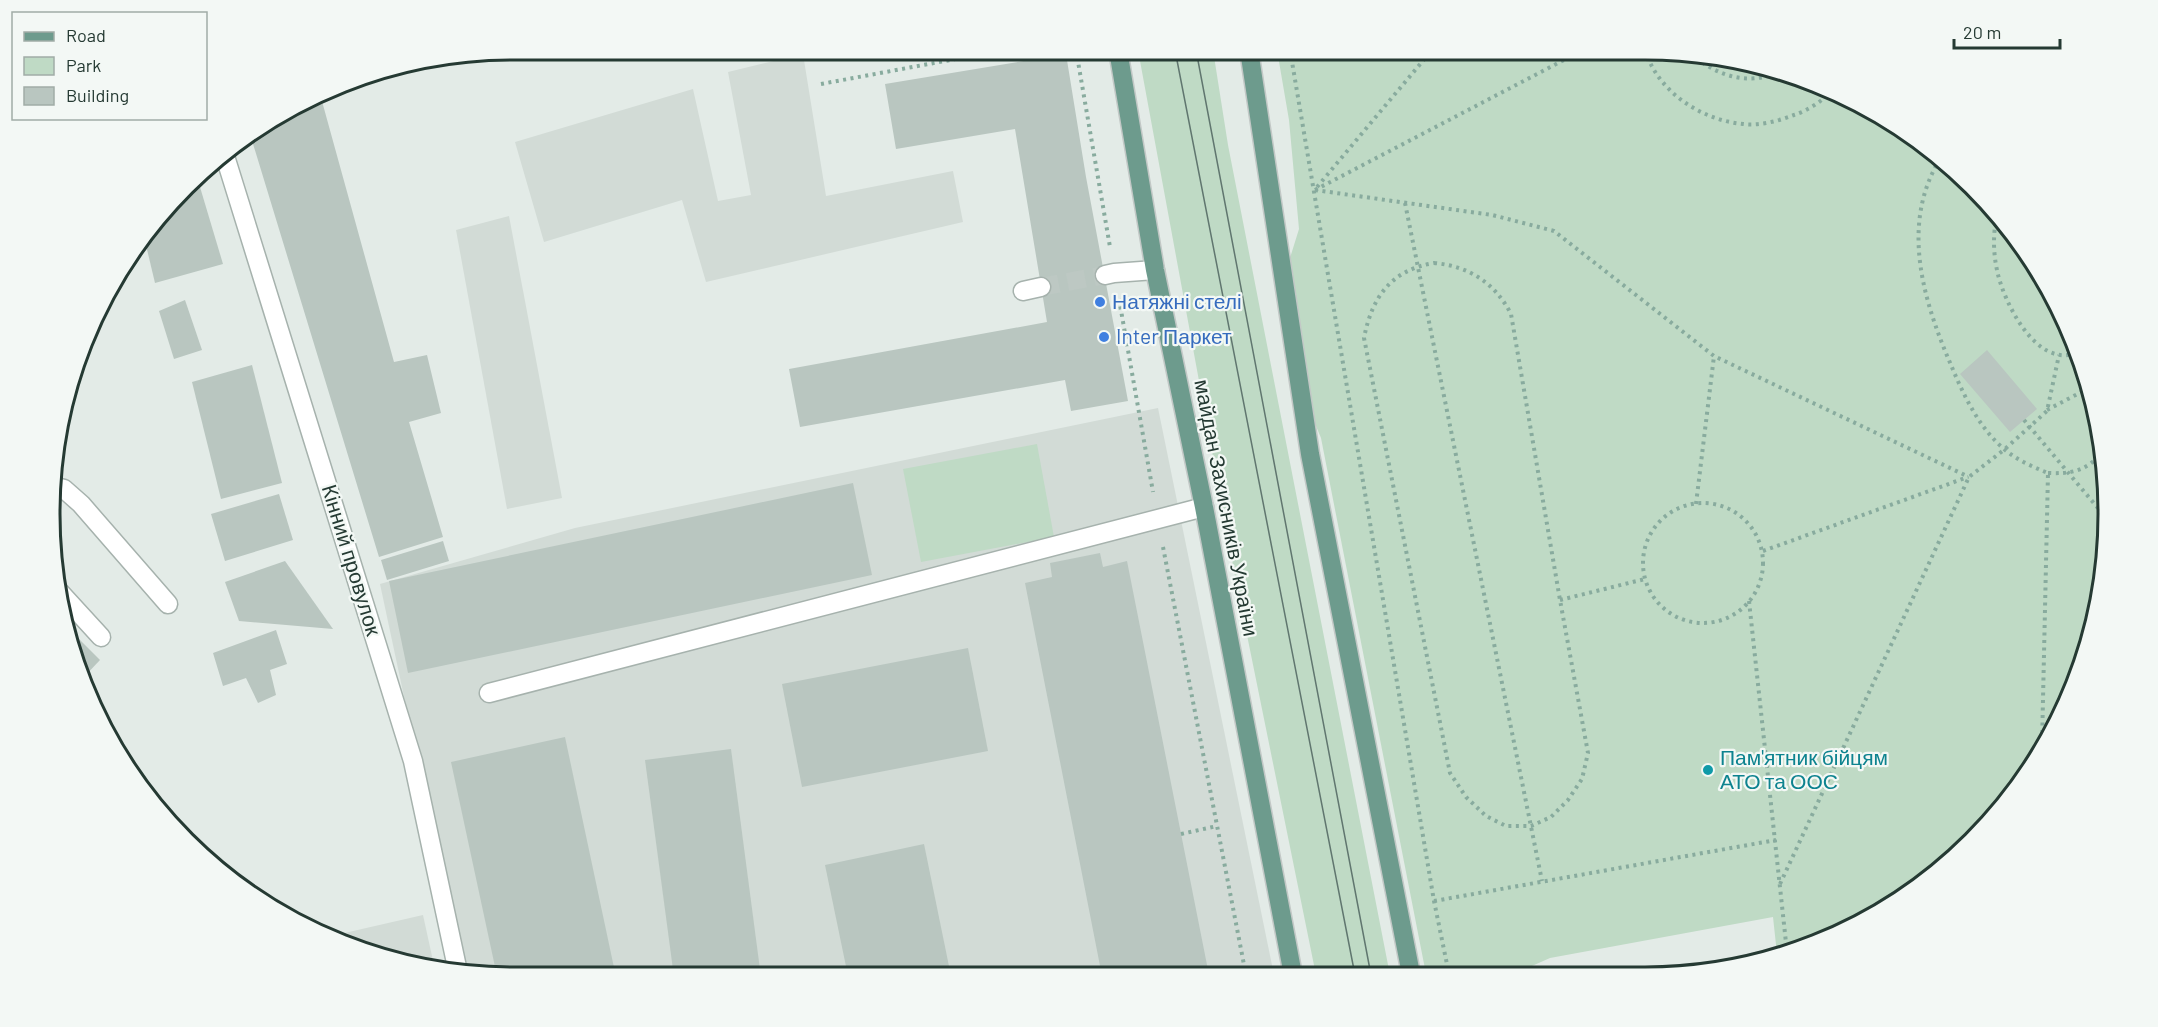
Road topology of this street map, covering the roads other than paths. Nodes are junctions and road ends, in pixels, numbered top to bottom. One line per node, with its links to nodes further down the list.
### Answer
1 (1120, 60): 4 (main road, майдан Захисників України)
2 (1251, 60): 14 (main road)
3 (227, 162): 12 (street, Кінний провулок)
4 (1155, 270): 5 (street); 7 (main road, майдан Захисників України)
5 (1105, 275)
6 (61, 488): 9 (street)
7 (1203, 507): 11 (street); 13 (main road, майдан Захисників України)
8 (69, 602): 10 (street)
9 (168, 604)
10 (101, 638)
11 (489, 693)
12 (456, 963)
13 (1291, 967)
14 (1410, 967)

